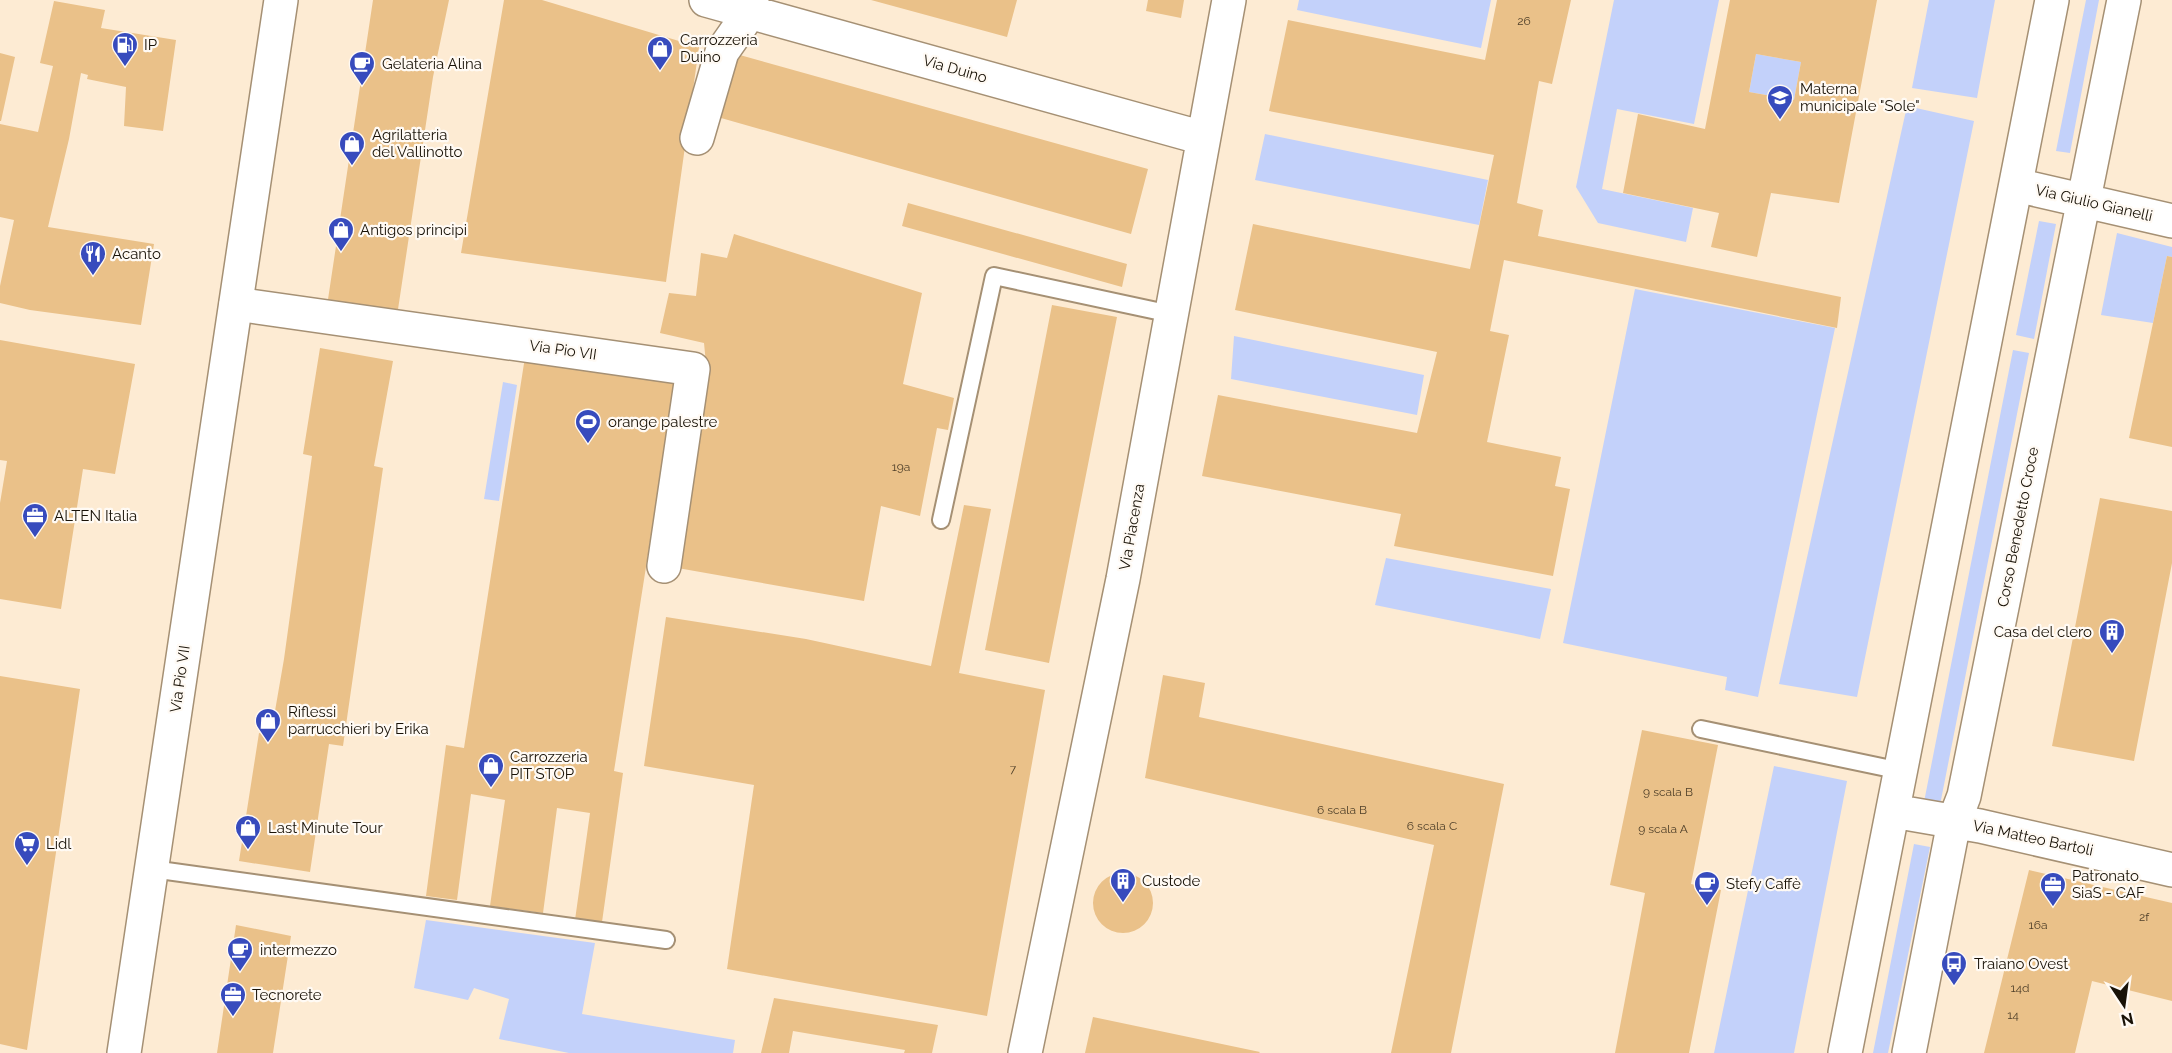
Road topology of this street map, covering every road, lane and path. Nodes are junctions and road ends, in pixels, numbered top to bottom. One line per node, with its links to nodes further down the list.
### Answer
1 (281, 0): 12 (street, Via Pio VII)
2 (706, 0): 6 (street, Via Duino)
3 (1229, 0): 8 (street, Via Piacenza)
4 (2052, 0): 9 (street)
5 (2124, 0): 10 (street, Corso Benedetto Croce)
6 (751, 6): 7 (street); 8 (street, Via Duino)
7 (696, 138)
8 (1203, 138): 13 (street, Via Piacenza)
9 (2016, 185): 10 (street, Via Giulio Gianelli); 17 (street)
10 (2084, 201): 11 (street, Via Giulio Gianelli); 19 (street, Corso Benedetto Croce)
11 (2172, 221)
12 (236, 304): 15 (street, Via Pio VII); 20 (street, Via Pio VII)
13 (1171, 315): 14 (lane); 24 (street, Via Piacenza)
14 (941, 520)
15 (664, 566)
16 (1701, 729): 17 (lane)
17 (1901, 771): 18 (street)
18 (1893, 811): 19 (street, Via Matteo Bartoli); 25 (street)
19 (1954, 822): 21 (street, Via Matteo Bartoli); 26 (street, Corso Benedetto Croce)
20 (152, 869): 22 (lane); 23 (street, Via Pio VII)
21 (2172, 870)
22 (666, 940)
23 (124, 1053)
24 (1025, 1053)
25 (1845, 1053)
26 (1909, 1053)

